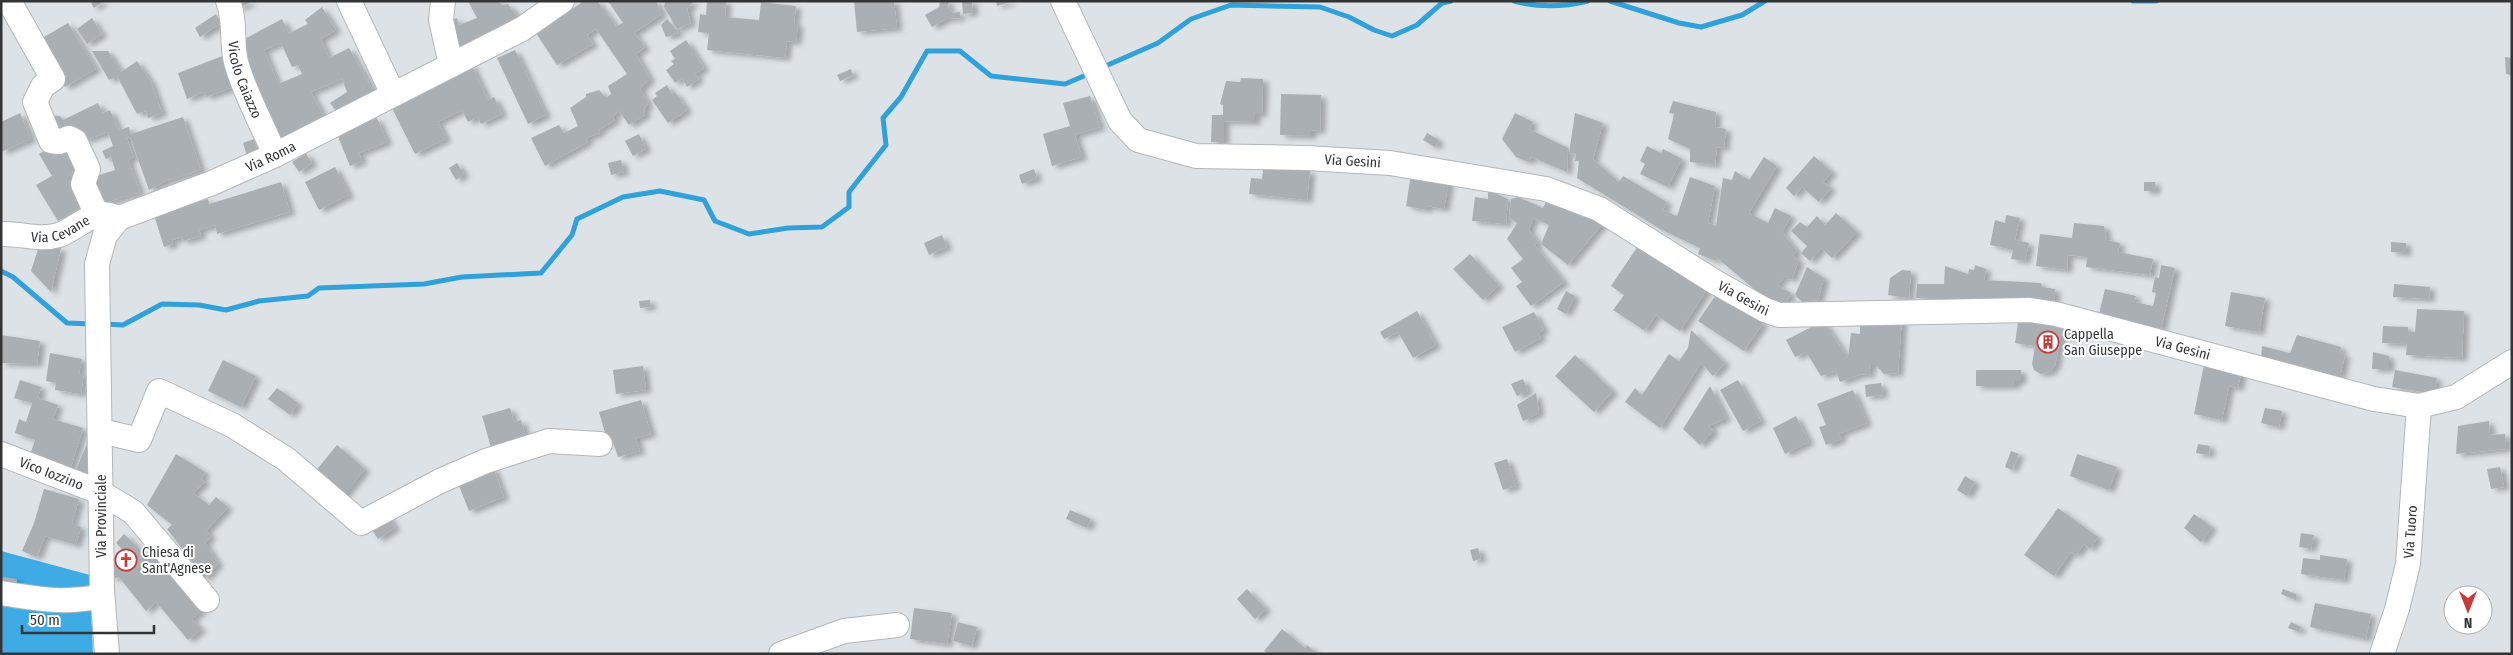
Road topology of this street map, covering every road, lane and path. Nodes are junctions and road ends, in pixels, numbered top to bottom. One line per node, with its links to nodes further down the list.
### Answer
1 (9, 1): 10 (street)
2 (228, 1): 9 (street, Vicolo Caiazzo)
3 (348, 1): 8 (street)
4 (443, 1): 7 (street)
5 (562, 1): 7 (street, Via Roma)
6 (1065, 5): 13 (street, Via Gesini)
7 (451, 65): 8 (street, Via Roma)
8 (393, 94): 9 (street, Via Roma)
9 (275, 155): 10 (street, Via Roma)
10 (108, 217): 11 (street, Via Cevane); 14 (street, Via Provinciale)
11 (1, 234)
12 (2507, 369): 13 (street, Via Gesini)
13 (2419, 406): 24 (street, Via Tuoro)
14 (101, 430): 15 (street); 17 (street, Via Provinciale)
15 (600, 444)
16 (1, 454): 17 (street, Vico Iozzino)
17 (100, 492): 19 (street, Via Provinciale); 20 (street, Vico Iozzino)
18 (1, 593): 19 (street)
19 (102, 596): 22 (street, Via Provinciale)
20 (207, 600)
21 (897, 625): 23 (street)
22 (107, 654)
23 (780, 654)
24 (2382, 654)

